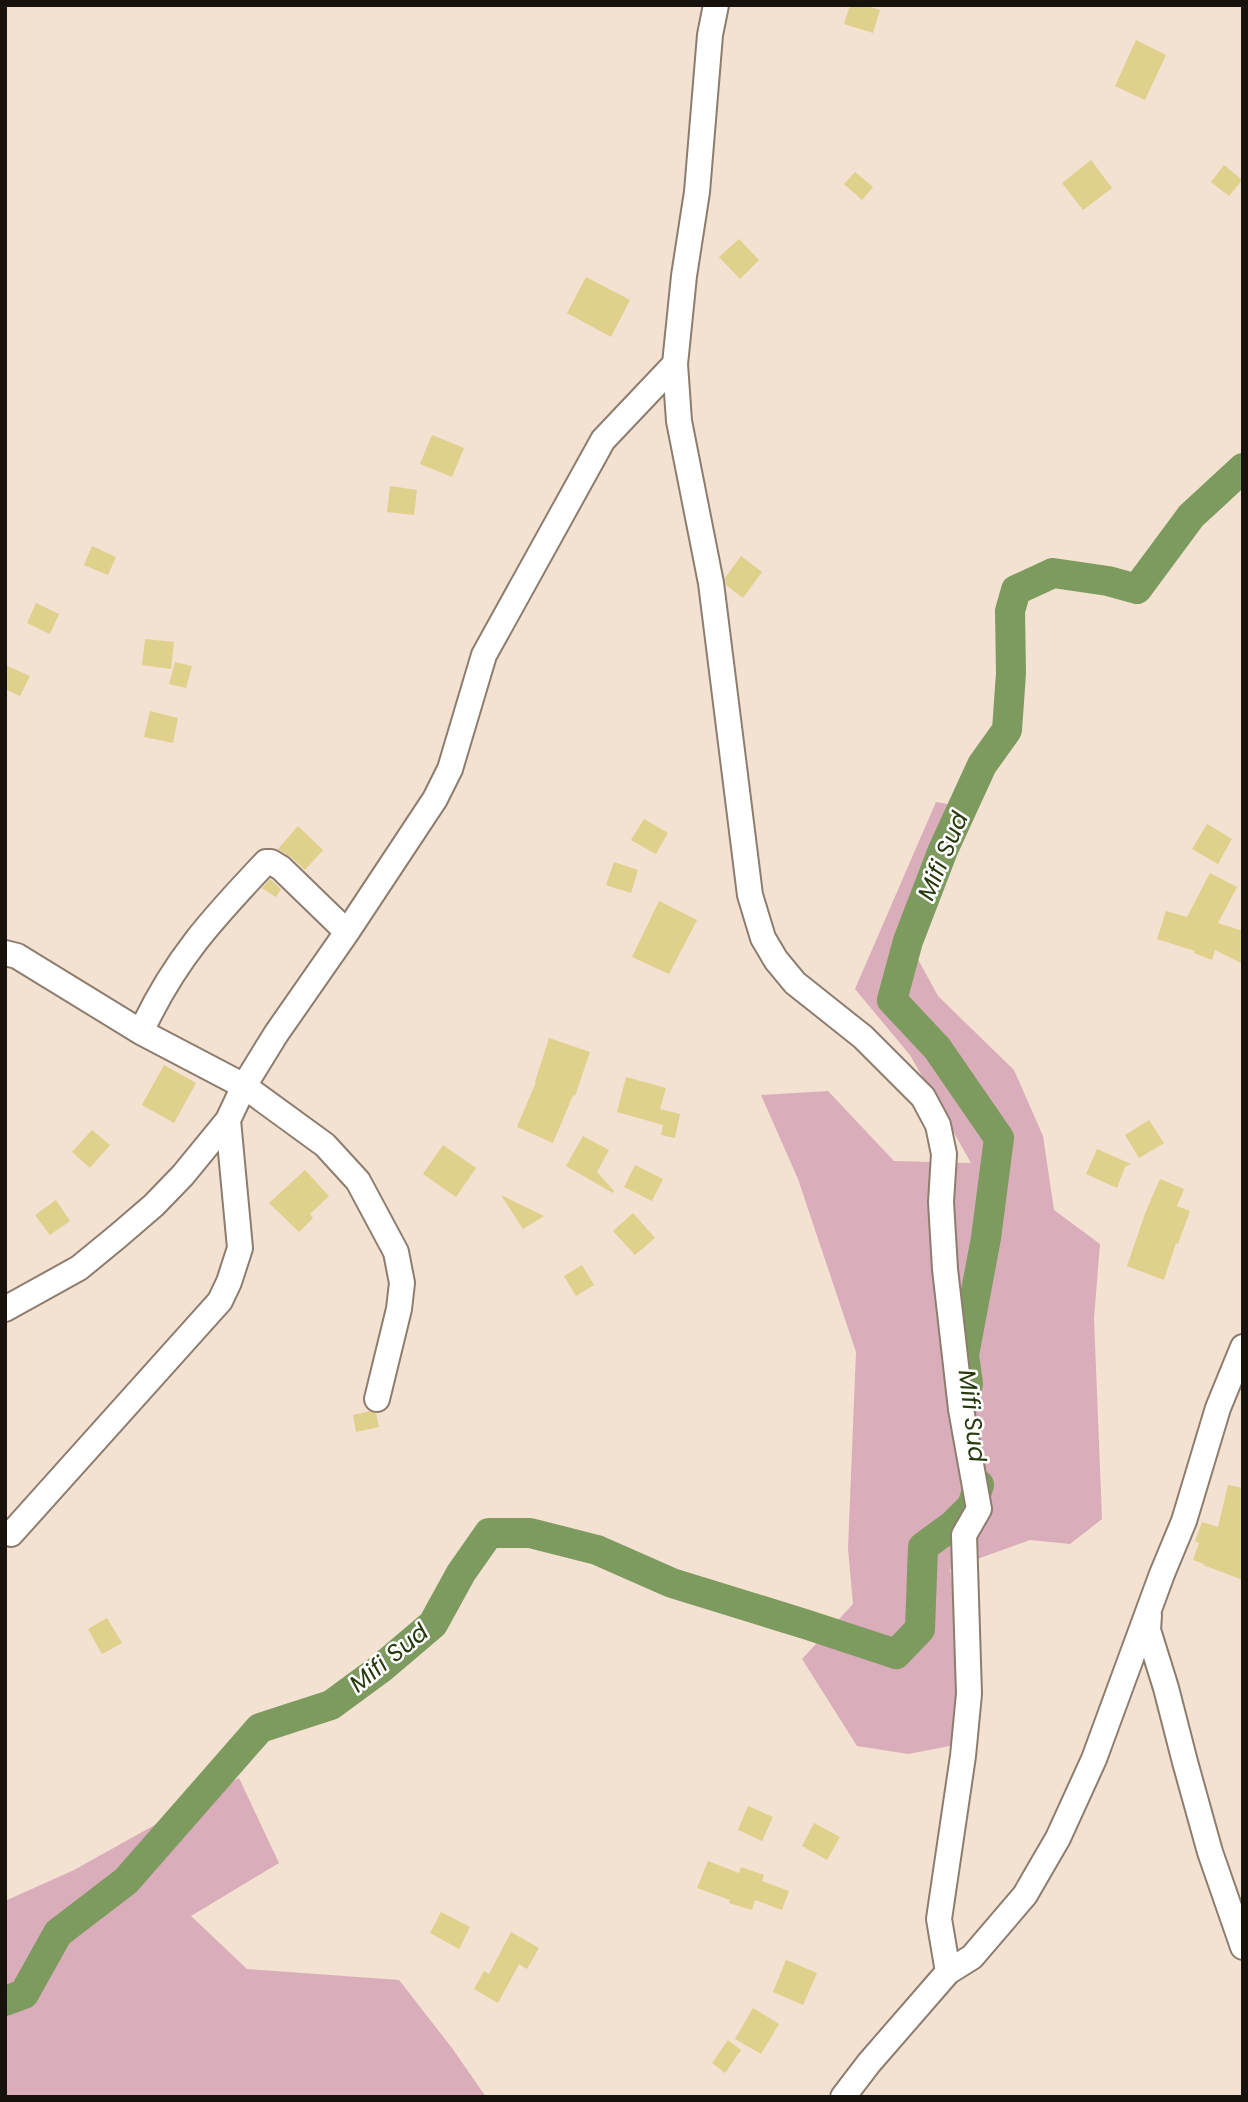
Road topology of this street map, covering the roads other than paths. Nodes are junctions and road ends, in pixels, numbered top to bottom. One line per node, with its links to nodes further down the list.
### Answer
1 (716, 5): 2 (street)
2 (675, 364): 3 (street); 14 (street)
3 (347, 932): 5 (street); 6 (street)
4 (5, 953): 5 (street)
5 (141, 1032): 6 (street)
6 (244, 1086): 7 (street); 10 (street)
7 (228, 1120): 8 (street); 11 (street)
8 (5, 1309)
9 (1243, 1346): 12 (street)
10 (377, 1399)
11 (10, 1534)
12 (1149, 1613): 13 (street); 14 (street)
13 (1243, 1947)
14 (947, 1972): 15 (street)
15 (843, 2097)

